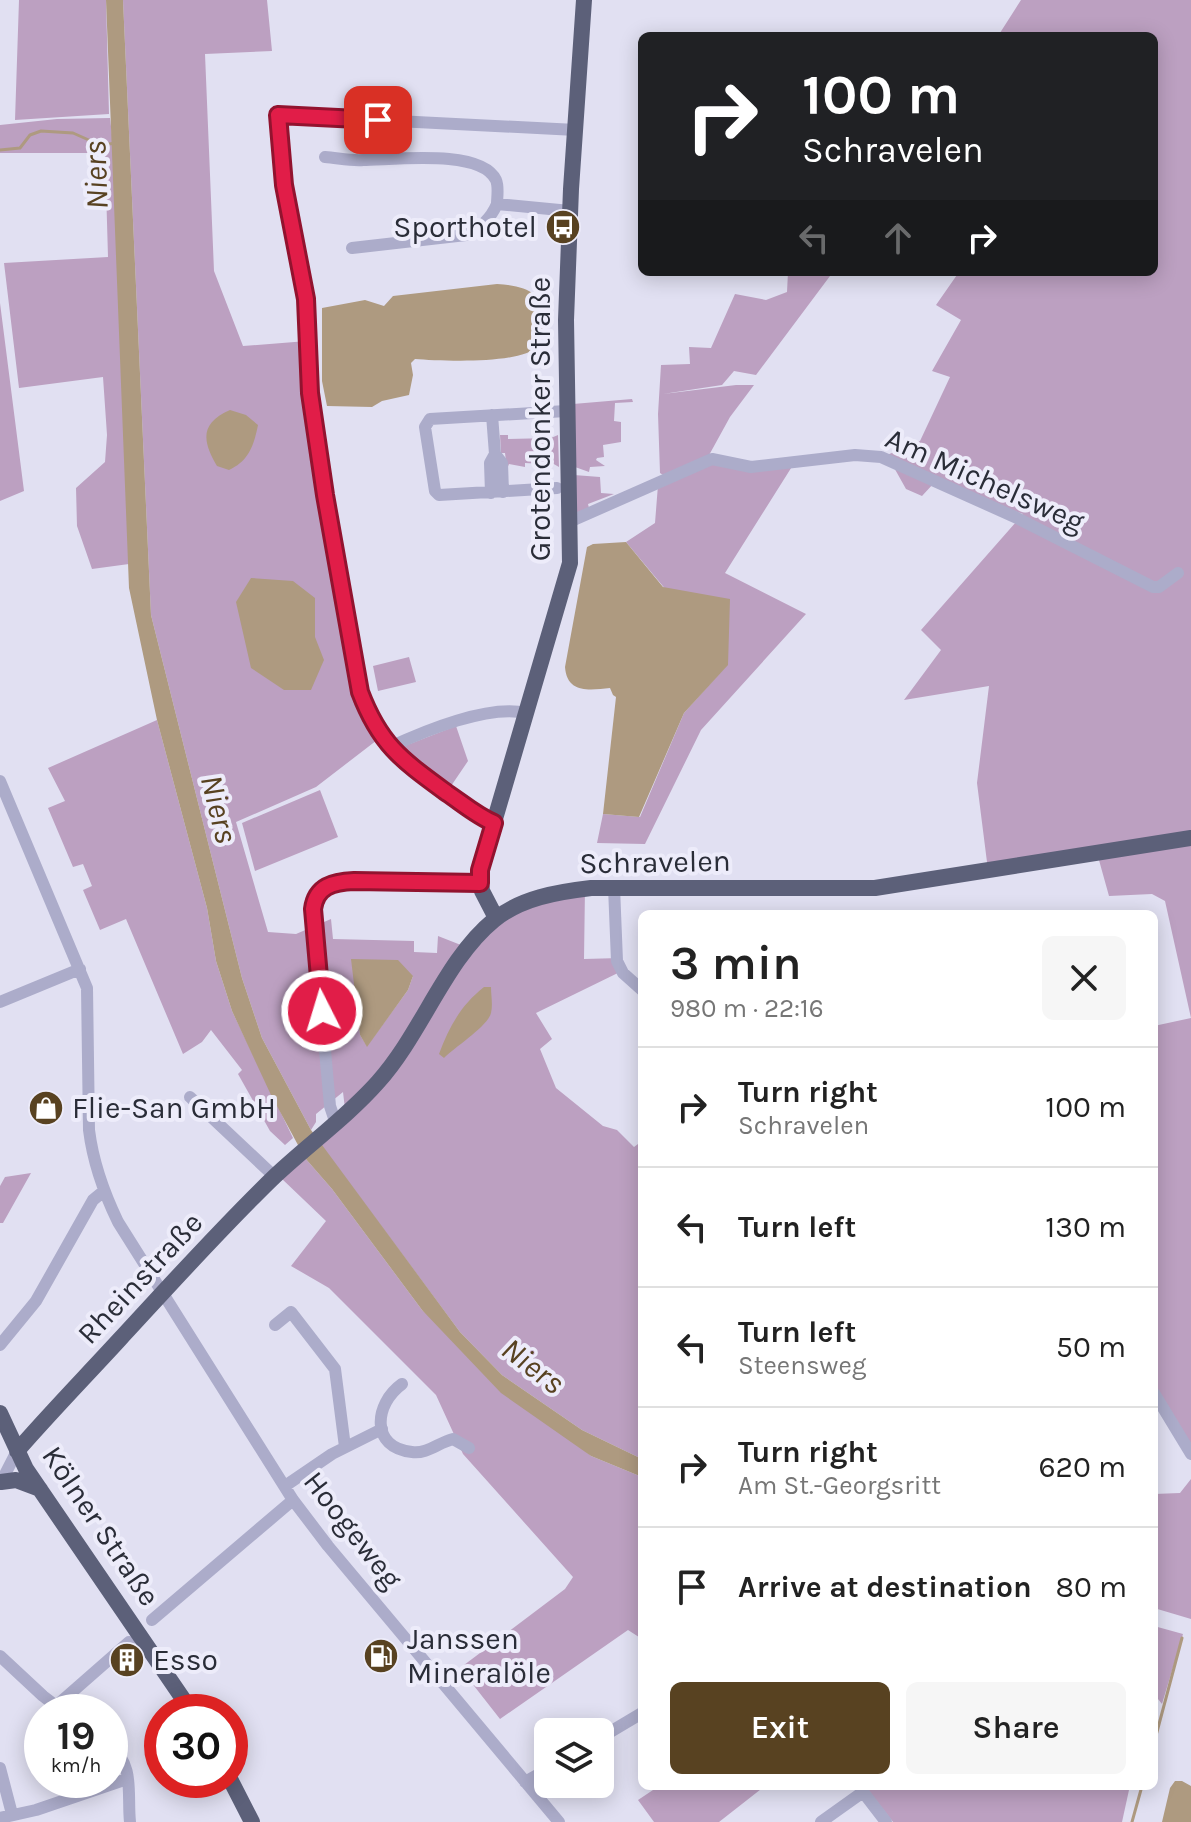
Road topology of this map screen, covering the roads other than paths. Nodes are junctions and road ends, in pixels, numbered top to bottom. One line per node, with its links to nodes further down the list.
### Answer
1 (584, 0): 2 (main road, Grotendonker Straße)
2 (576, 130): 5 (main road, Grotendonker Straße); 14 (street)
3 (325, 157): 4 (street)
4 (497, 204): 5 (street); 6 (street)
5 (570, 211): 7 (main road, Grotendonker Straße)
6 (352, 248)
7 (566, 411): 8 (street); 11 (main road, Grotendonker Straße)
8 (492, 415): 10 (street); 10 (street)
9 (557, 488): 10 (street)
10 (497, 493)
11 (569, 522): 12 (street, Am Michelsweg); 13 (main road, Grotendonker Straße)
12 (1178, 573)
13 (526, 713): 14 (street); 16 (main road, Grotendonker Straße)
14 (390, 747): 16 (street)
15 (0, 781): 21 (street, Hoogeweg)
16 (494, 823): 18 (main road, Grotendonker Straße)
17 (1191, 838): 19 (main road, Schravelen)
18 (480, 883): 20 (main road); 25 (street)
19 (614, 887): 20 (main road, Schravelen); 22 (street)
20 (496, 918): 25 (main road, Schravelen)
21 (80, 969): 23 (street); 27 (street, Hoogeweg)
22 (638, 986)
23 (0, 1002)
24 (190, 1097): 26 (street)
25 (330, 1128): 26 (main road, Rheinstraße)
26 (275, 1177): 28 (main road, Rheinstraße)
27 (104, 1191): 28 (street, Hoogeweg); 30 (street)
28 (164, 1291): 35 (main road, Rheinstraße); 41 (street, Hoogeweg)
29 (275, 1325): 36 (street)
30 (0, 1345)
31 (402, 1384): 34 (street)
32 (1158, 1400): 39 (street)
33 (2, 1418): 35 (main road); 38 (main road, Kölner Straße)
34 (382, 1429): 36 (street); 37 (street)
35 (35, 1431): 38 (main road, Rheinstraße)
36 (345, 1447): 41 (street)
37 (469, 1448)
38 (17, 1451): 40 (street, Rheinstraße); 42 (main road, Kölner Straße)
39 (1191, 1454)
40 (0, 1483): 42 (main road)
41 (285, 1486): 43 (street, Hoogeweg)
42 (40, 1489): 49 (main road, Kölner Straße)
43 (293, 1500): 44 (street); 54 (street, Hoogeweg)
44 (152, 1620)
45 (129, 1642): 48 (street)
46 (0, 1656): 47 (street)
47 (43, 1694)
48 (75, 1694)
49 (180, 1694)
50 (638, 1715): 51 (street)
51 (614, 1730)
52 (0, 1768): 60 (street)
53 (534, 1777): 54 (street)
54 (525, 1782): 63 (street, Hoogeweg)
55 (857, 1790): 64 (street)
56 (859, 1790): 65 (street)
57 (128, 1793): 61 (street)
58 (71, 1798): 60 (street)
59 (240, 1798): 62 (main road)
60 (6, 1816)
61 (130, 1822)
62 (252, 1822)
63 (559, 1822)
64 (821, 1822)
65 (886, 1822)

